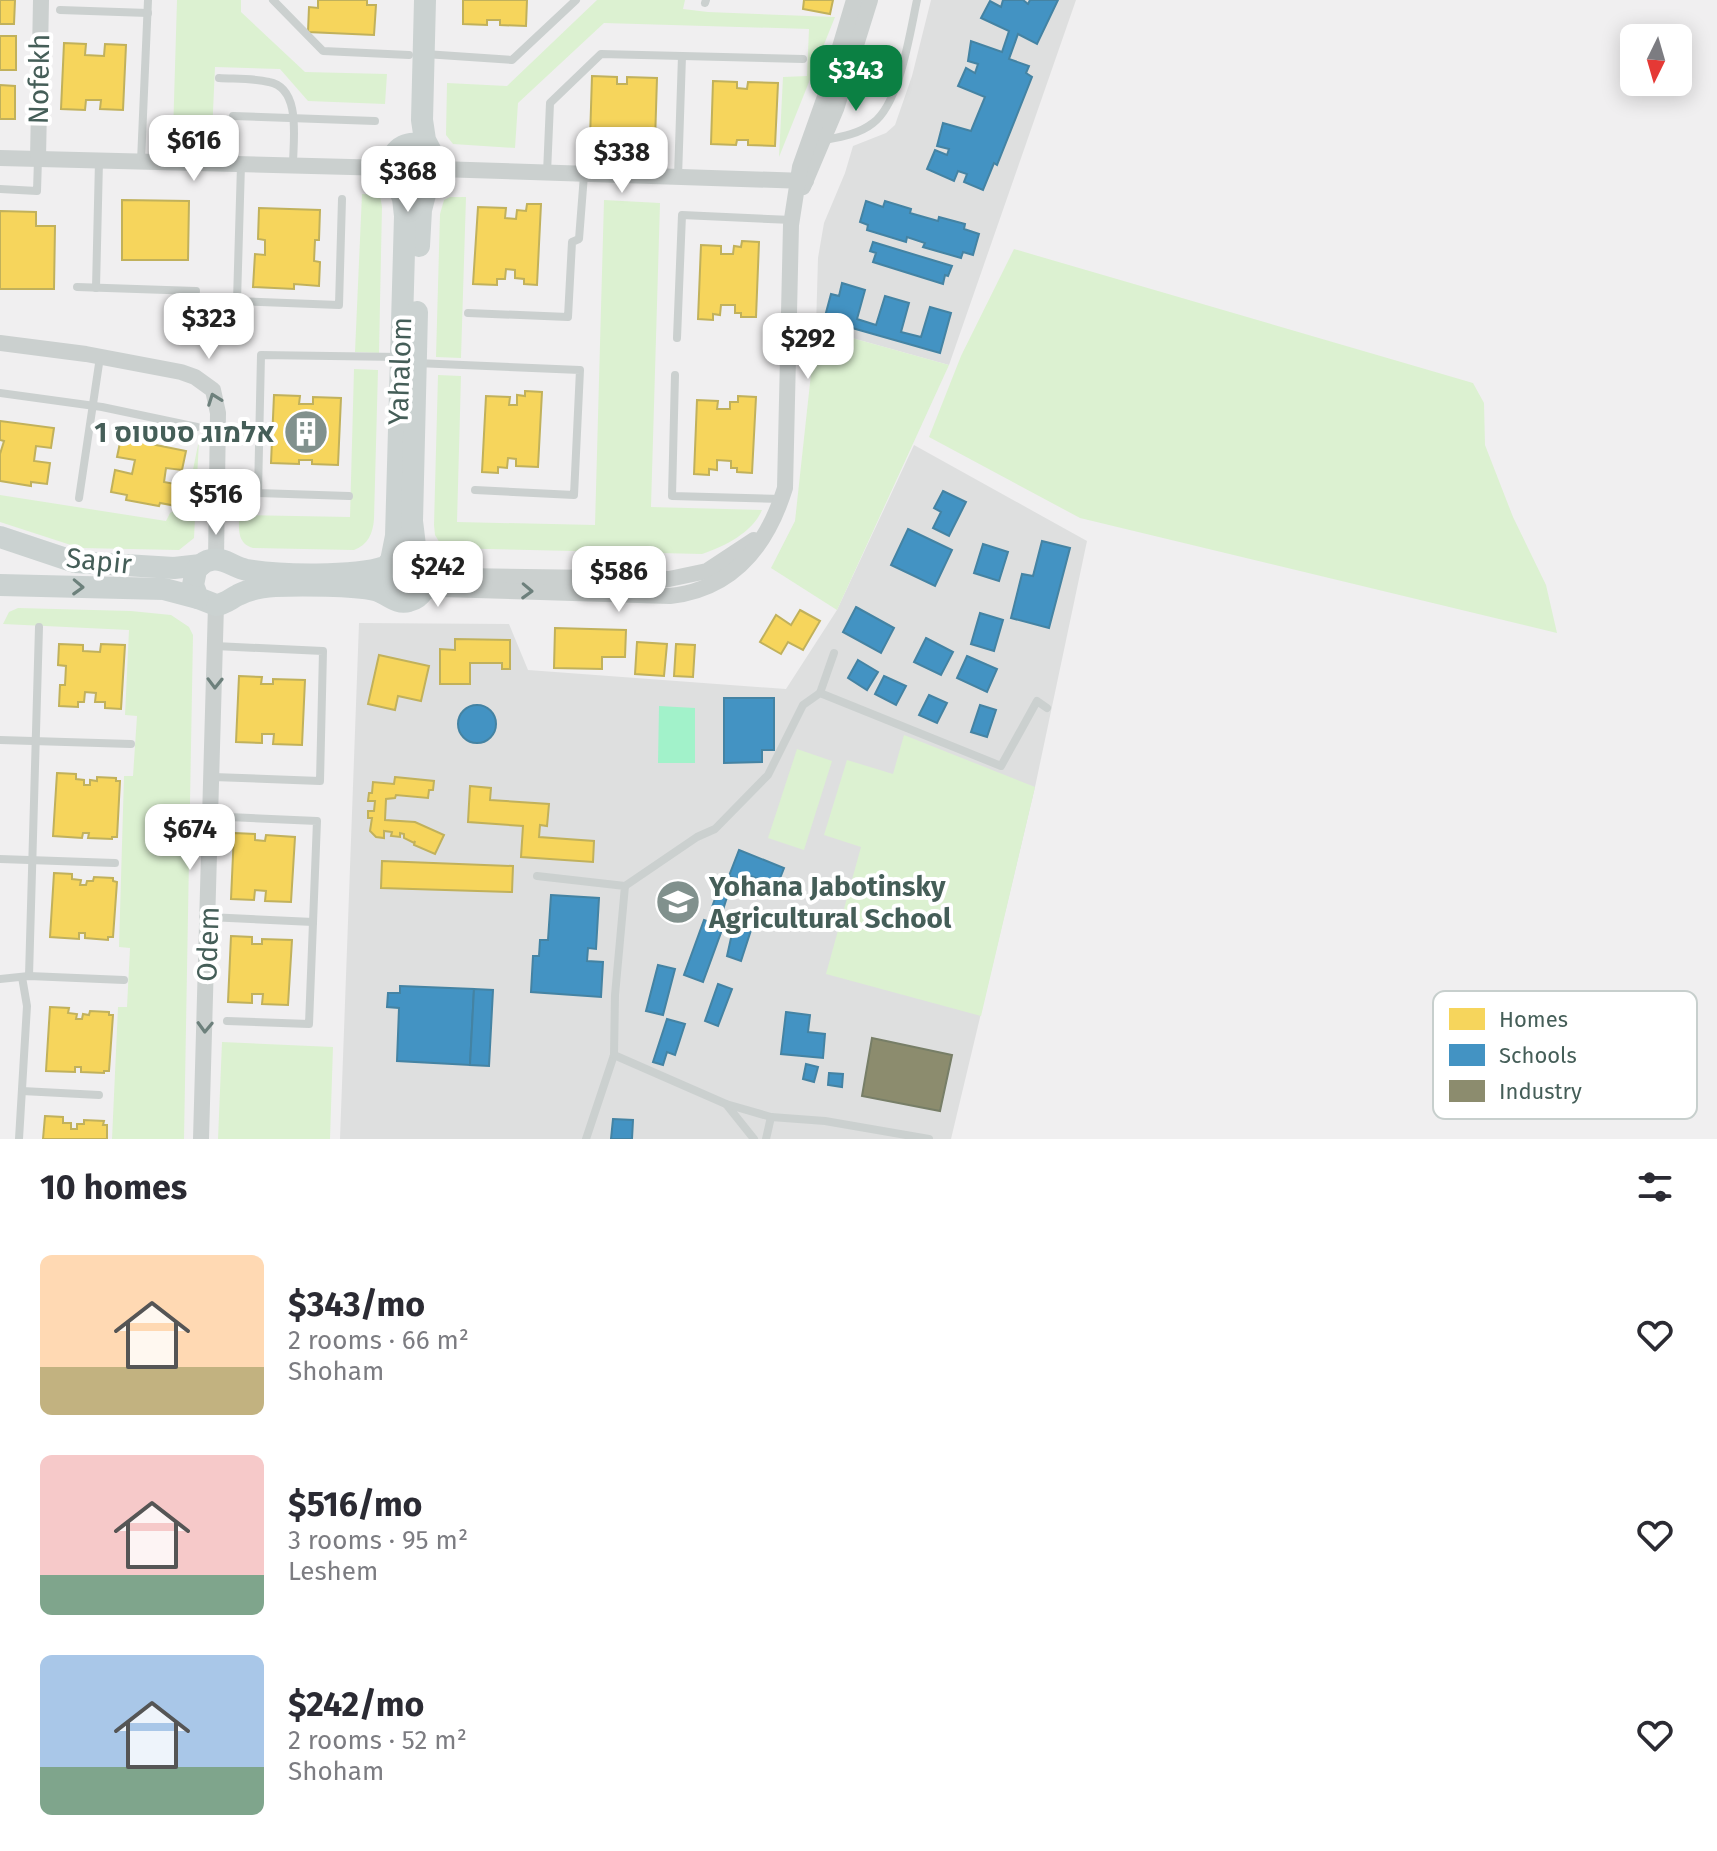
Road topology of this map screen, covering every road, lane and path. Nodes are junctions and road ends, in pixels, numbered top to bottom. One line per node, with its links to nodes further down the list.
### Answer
1 (41, 0): 21 (street, Nofekh)
2 (148, 0): 11 (lane)
3 (273, 0): 12 (lane)
4 (410, 0): 12 (street, Yahalom)
5 (425, 0): 12 (street, Yahalom)
6 (576, 0): 12 (lane)
7 (854, 0): 31 (street)
8 (870, 0): 19 (street)
9 (917, 0): 19 (lane)
10 (60, 10): 11 (lane)
11 (148, 13): 23 (lane)
12 (416, 54): 26 (street, Yahalom); 27 (street, Yahalom)
13 (682, 56): 14 (lane); 28 (lane); 30 (lane)
14 (803, 59)
15 (219, 78): 17 (lane)
16 (233, 116): 17 (lane)
17 (292, 118): 18 (lane); 25 (lane)
18 (375, 121)
19 (824, 140): 31 (street)
20 (0, 158): 21 (street)
21 (38, 159): 22 (street); 32 (lane)
22 (99, 160): 23 (street); 36 (lane)
23 (141, 161): 24 (street)
24 (241, 164): 25 (street); 33 (lane)
25 (293, 165): 26 (street)
26 (395, 166): 27 (street); 27 (street); 42 (street, Yahalom)
27 (431, 168): 28 (street); 42 (street, Yahalom)
28 (547, 173): 29 (street)
29 (584, 174): 30 (street); 38 (lane)
30 (678, 177): 31 (street)
31 (802, 181): 34 (street)
32 (0, 189)
33 (342, 199)
34 (793, 215): 39 (lane); 50 (street)
35 (77, 287): 36 (lane)
36 (96, 288): 37 (lane)
37 (196, 291)
38 (468, 313)
39 (677, 338)
40 (0, 343): 41 (street)
41 (100, 357): 45 (lane); 53 (street, one-way to 41)
42 (408, 360): 47 (lane); 48 (lane); 54 (street, Yahalom); 55 (street, Yahalom)
43 (675, 375): 50 (lane)
44 (0, 393): 45 (lane)
45 (92, 405): 46 (lane); 49 (lane)
46 (197, 427)
47 (475, 490)
48 (349, 496)
49 (79, 498)
50 (782, 499): 51 (street)
51 (765, 532): 55 (street); 57 (street, one-way to 51)
52 (0, 537): 53 (street, Sapir)
53 (216, 563): 54 (street, Sapir); 59 (street); 59 (street)
54 (388, 564): 55 (street); 58 (street)
55 (419, 565): 57 (street)
56 (0, 585): 59 (street, Sapir, one-way to 59)
57 (421, 592): 58 (street)
58 (388, 596): 59 (street)
59 (215, 601): 61 (street, Odem)
60 (39, 627): 66 (lane)
61 (215, 646): 68 (street, Odem, one-way to 68); 68 (lane)
62 (834, 653): 63 (lane)
63 (820, 693): 64 (lane); 74 (lane)
64 (1047, 708)
65 (0, 740): 66 (lane)
66 (36, 742): 67 (lane); 71 (lane)
67 (131, 744)
68 (213, 777): 75 (street, Odem)
69 (229, 817): 76 (lane)
70 (0, 859): 71 (lane)
71 (33, 860): 72 (lane); 77 (lane)
72 (115, 863)
73 (537, 876): 74 (lane)
74 (625, 886): 81 (lane)
75 (208, 917): 76 (lane); 87 (street, Odem, one-way to 87)
76 (313, 922): 80 (lane)
77 (26, 976): 78 (lane); 79 (lane); 82 (lane)
78 (0, 979)
79 (124, 980)
80 (227, 1021)
81 (614, 1055): 84 (lane); 88 (lane)
82 (22, 1091): 83 (lane); 86 (lane)
83 (99, 1095)
84 (726, 1104): 85 (lane); 89 (lane)
85 (771, 1117): 90 (lane); 91 (lane)
86 (19, 1139)
87 (201, 1139)
88 (586, 1139)
89 (754, 1139)
90 (766, 1139)
91 (929, 1139)

